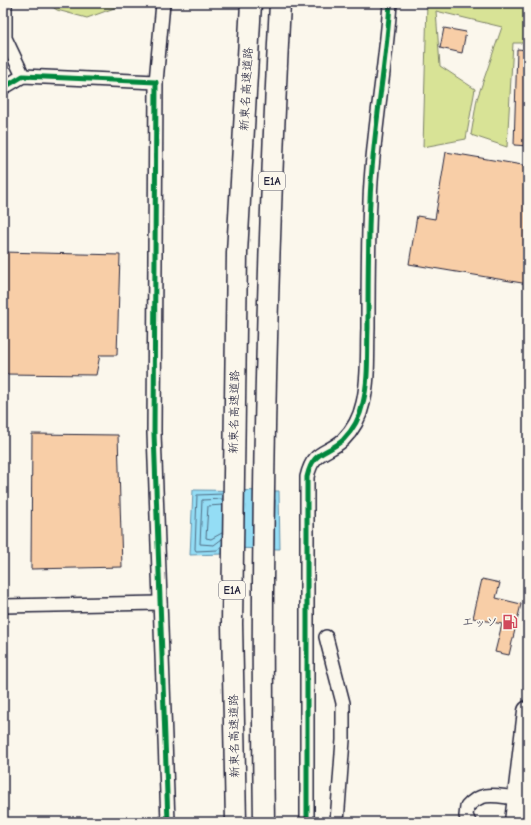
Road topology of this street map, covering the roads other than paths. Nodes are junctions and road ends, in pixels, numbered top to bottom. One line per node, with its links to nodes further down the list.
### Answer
1 (4, 3): 6 (street)
2 (163, 3): 7 (street)
3 (251, 3): 11 (highway, 新東名高速道路 / E1A)
4 (280, 3): 18 (highway, E1A)
5 (390, 3): 19 (street)
6 (23, 76): 7 (street); 8 (street)
7 (156, 82): 9 (street)
8 (3, 88)
9 (160, 603): 10 (street); 15 (street)
10 (3, 606)
11 (232, 624): 16 (highway); 17 (highway, 新東名高速道路 / E1A)
12 (326, 637): 20 (street)
13 (528, 711): 14 (highway)
14 (517, 798): 21 (street); 22 (highway)
15 (168, 822)
16 (227, 822)
17 (236, 822)
18 (264, 822)
19 (307, 822)
20 (337, 822)
21 (470, 822)
22 (515, 822)

